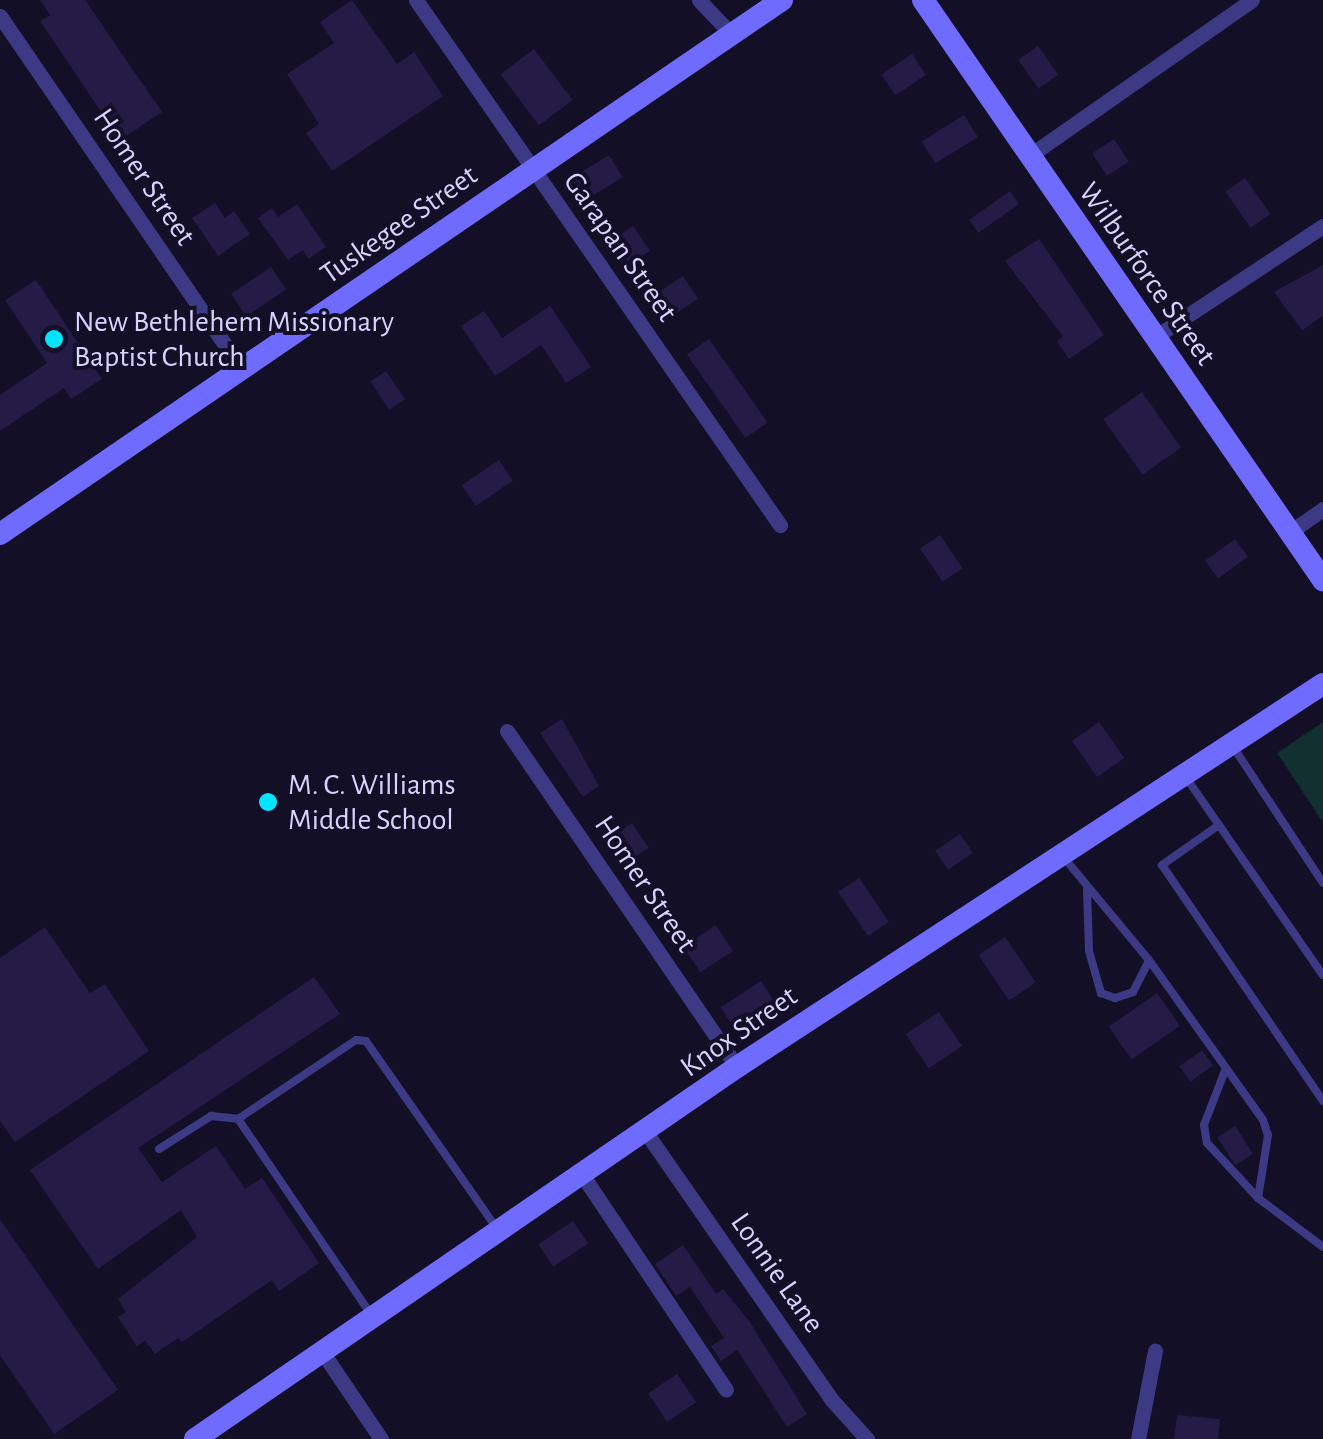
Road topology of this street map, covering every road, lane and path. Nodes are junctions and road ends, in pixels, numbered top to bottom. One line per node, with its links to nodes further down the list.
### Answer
1 (416, 0): 9 (street, Garapan Street)
2 (700, 0): 7 (street)
3 (782, 0): 7 (street, Tuskegee Street)
4 (923, 0): 8 (street, Wilburforce Street)
5 (1252, 0): 8 (street)
6 (0, 16): 12 (street, Homer Street)
7 (732, 34): 9 (street, Tuskegee Street)
8 (1029, 156): 11 (street, Wilburforce Street)
9 (533, 169): 12 (street, Tuskegee Street); 14 (street, Garapan Street)
10 (1323, 226): 11 (street)
11 (1155, 338): 15 (street, Wilburforce Street)
12 (242, 368): 16 (street, Tuskegee Street)
13 (1323, 509): 15 (street)
14 (780, 525)
15 (1290, 532): 17 (street, Wilburforce Street)
16 (0, 534)
17 (1323, 580)
18 (1323, 684): 20 (street, Knox Street)
19 (508, 731): 28 (street, Homer Street)
20 (1232, 744): 21 (street, Knox Street); 24 (lane)
21 (1186, 776): 22 (lane); 23 (street, Knox Street)
22 (1220, 826): 27 (lane); 30 (lane)
23 (1062, 855): 25 (lane); 28 (street, Knox Street)
24 (1323, 883)
25 (1086, 890): 26 (lane); 26 (lane)
26 (1149, 960): 29 (lane)
27 (1323, 976)
28 (738, 1068): 32 (street, Knox Street)
29 (1226, 1068): 35 (lane); 35 (lane)
30 (1323, 1102)
31 (238, 1118): 33 (lane); 36 (lane); 38 (lane)
32 (647, 1134): 34 (street, Knox Street); 44 (street, Lonnie Lane)
33 (159, 1148)
34 (583, 1176): 36 (street, Knox Street); 41 (street)
35 (1258, 1198): 37 (lane)
36 (500, 1233): 38 (street, Knox Street)
37 (1323, 1247)
38 (374, 1318): 40 (street, Knox Street)
39 (1155, 1350): 45 (street)
40 (322, 1352): 42 (street, Knox Street); 43 (street)
41 (726, 1390)
42 (196, 1439)
43 (381, 1439)
44 (867, 1439)
45 (1138, 1439)

